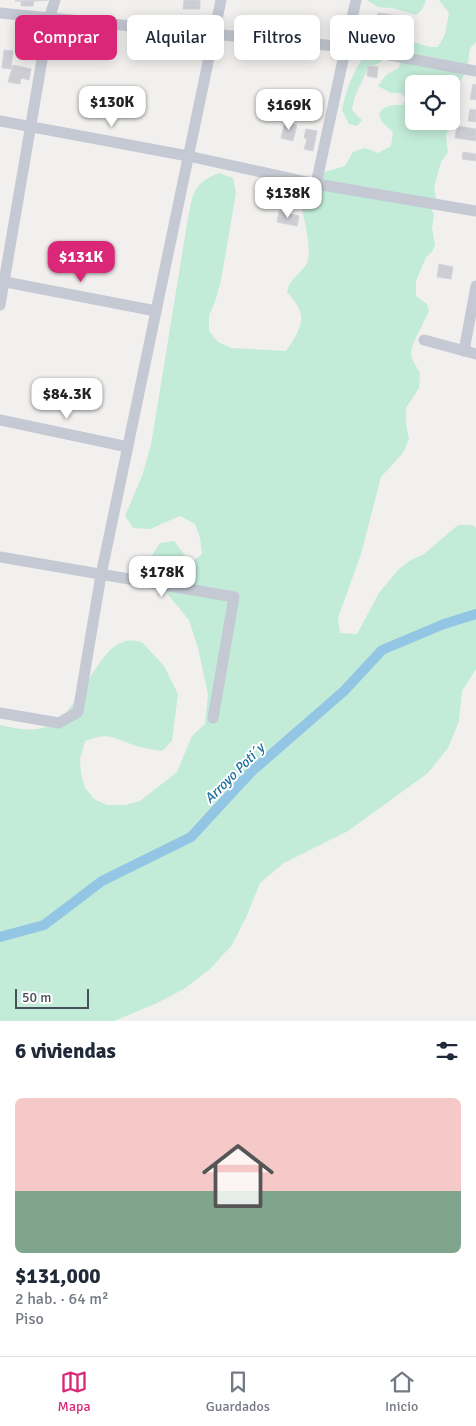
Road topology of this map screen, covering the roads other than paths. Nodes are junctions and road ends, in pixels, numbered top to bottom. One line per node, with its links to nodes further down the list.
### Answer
1 (55, 0): 6 (street)
2 (220, 0): 7 (street)
3 (356, 0): 8 (street)
4 (0, 13): 5 (street)
5 (16, 15)
6 (50, 15)
7 (217, 15)
8 (353, 15)
9 (224, 36): 10 (street)
10 (330, 46)
11 (42, 60): 17 (street)
12 (208, 60): 18 (street)
13 (343, 60): 19 (street)
14 (414, 60): 15 (street)
15 (476, 71)
16 (0, 121): 17 (street)
17 (31, 126): 18 (street); 21 (street)
18 (188, 156): 19 (street); 24 (street)
19 (316, 184): 20 (street)
20 (476, 211)
21 (2, 282): 23 (street); 24 (street)
22 (476, 286): 26 (street)
23 (0, 305)
24 (156, 311): 28 (street)
25 (424, 340): 26 (street)
26 (470, 352)
27 (0, 420): 28 (street)
28 (128, 447): 30 (street)
29 (0, 557): 30 (street)
30 (100, 575): 31 (street); 32 (street)
31 (0, 713)
32 (213, 718)

